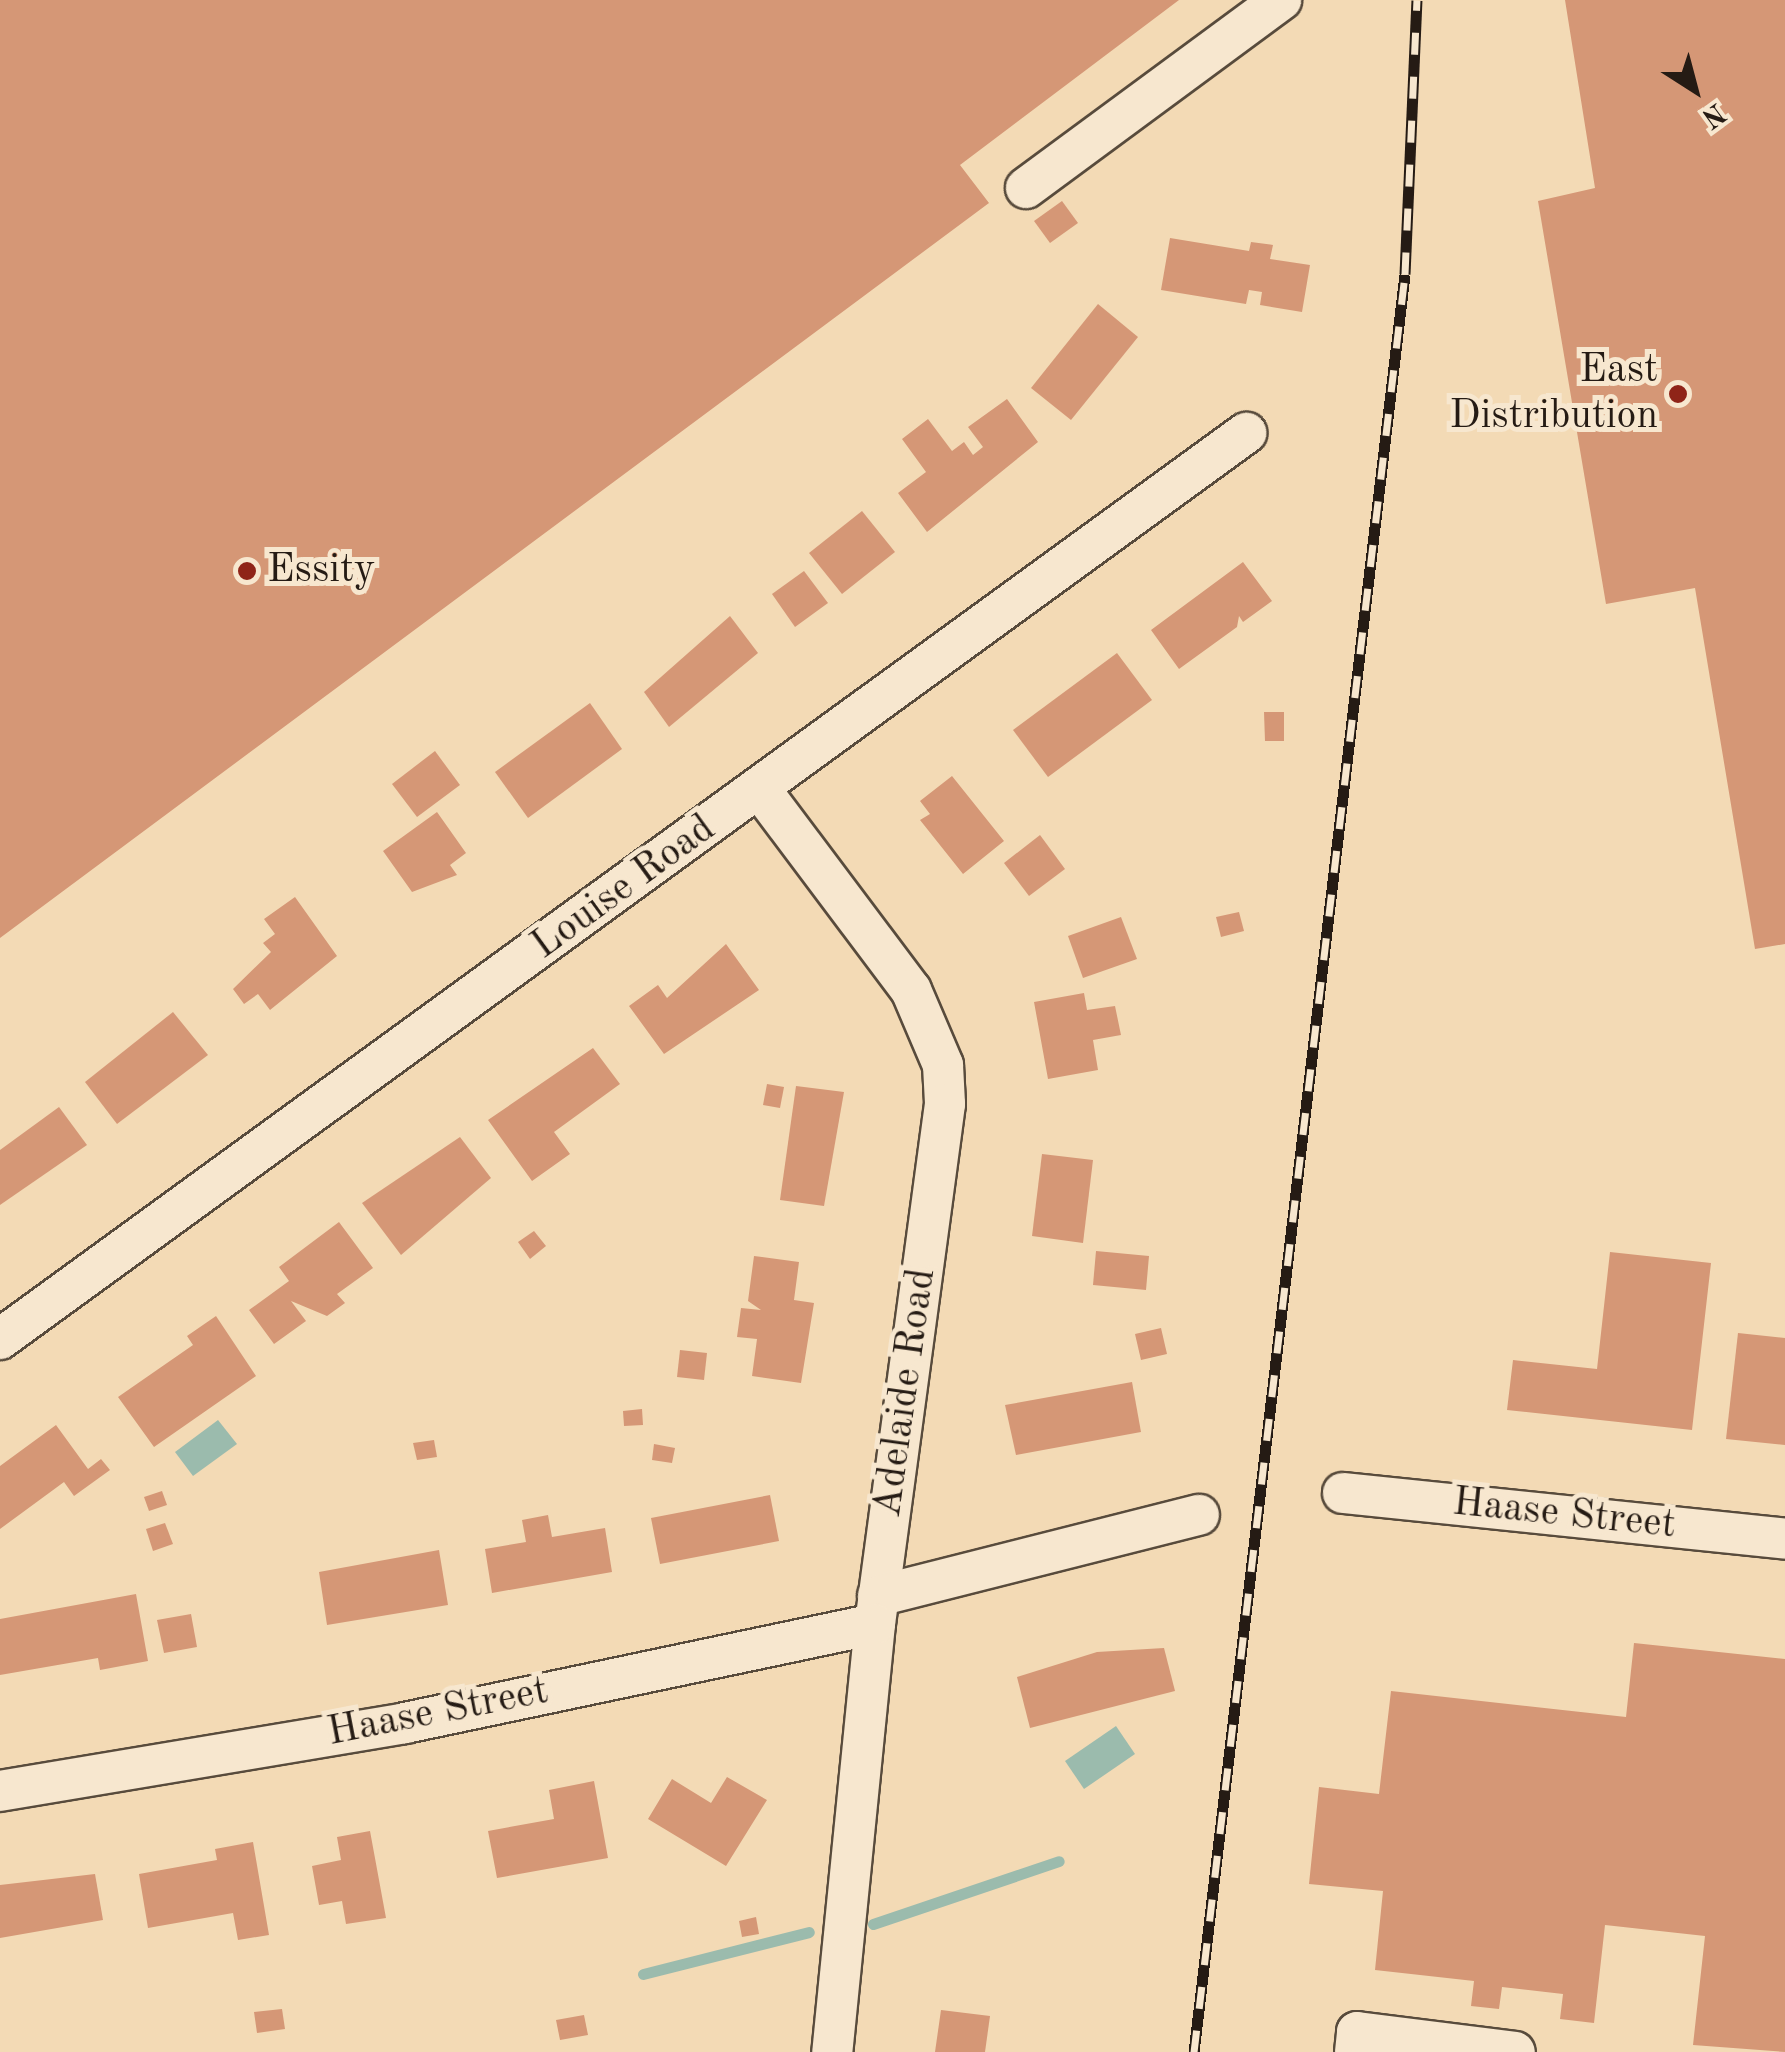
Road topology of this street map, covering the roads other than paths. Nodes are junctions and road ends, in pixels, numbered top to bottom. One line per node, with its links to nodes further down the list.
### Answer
1 (1280, 0): 2 (street)
2 (1026, 188)
3 (1246, 433): 4 (street, Louise Road)
4 (760, 789): 5 (street, Louise Road); 9 (street, Adelaide Road)
5 (0, 1339)
6 (1343, 1493): 8 (street, Haase Street)
7 (1199, 1515): 9 (street, Haase Street)
8 (1785, 1539)
9 (876, 1610): 10 (street, Haase Street); 11 (street, Adelaide Road)
10 (0, 1791)
11 (832, 2052)
12 (1355, 2052): 13 (street)
13 (1515, 2052)

